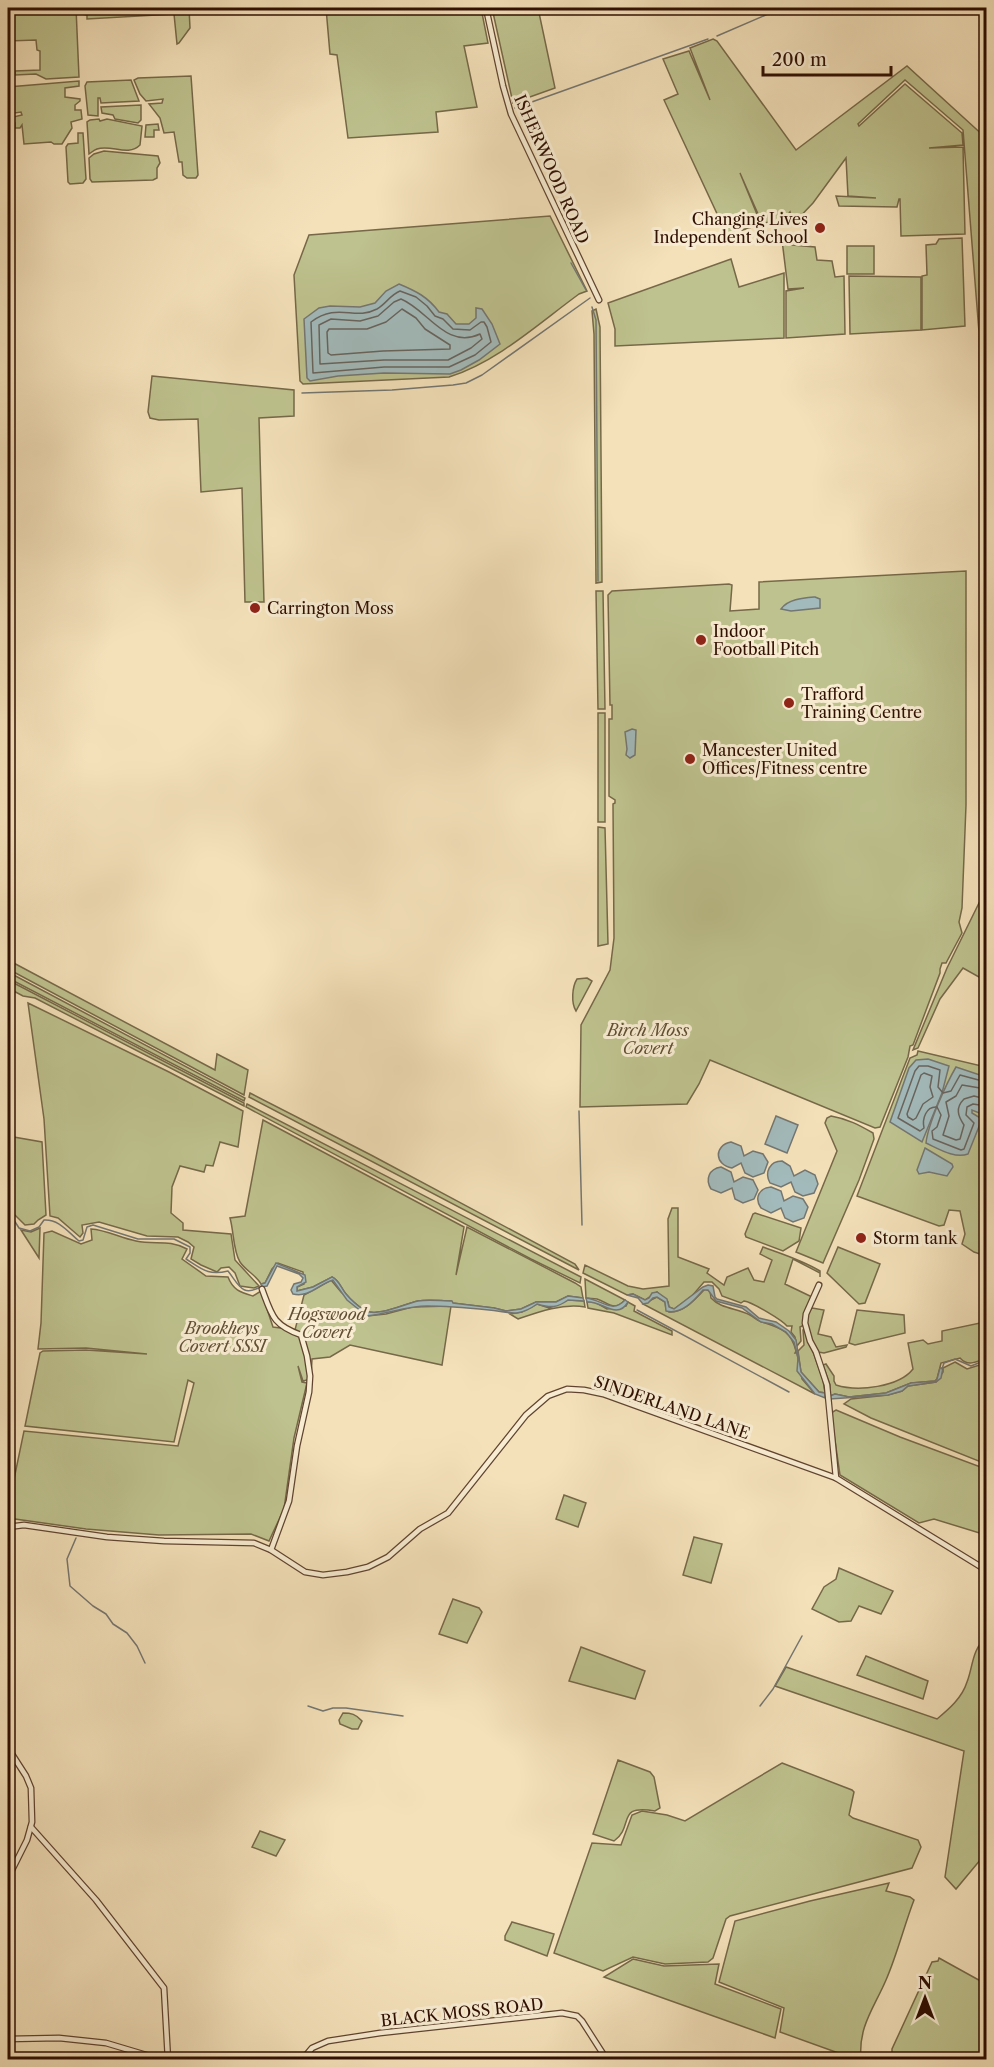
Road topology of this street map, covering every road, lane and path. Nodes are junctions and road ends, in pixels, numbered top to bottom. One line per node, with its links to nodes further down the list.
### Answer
1 (486, 8): 2 (street, ISHERWOOD ROAD)
2 (599, 300)
3 (819, 1285): 5 (street)
4 (262, 1289): 7 (street)
5 (836, 1478): 7 (street, SINDERLAND LANE); 8 (street, SINDERLAND LANE)
6 (8, 1527): 7 (street, SINDERLAND LANE)
7 (271, 1550)
8 (987, 1570)
9 (8, 1748): 10 (street)
10 (31, 1827): 11 (street); 14 (street)
11 (8, 1878)
12 (8, 2038): 13 (street)
13 (163, 2060)
14 (168, 2060)
15 (302, 2060): 16 (street, BLACK MOSS ROAD)
16 (607, 2060)

